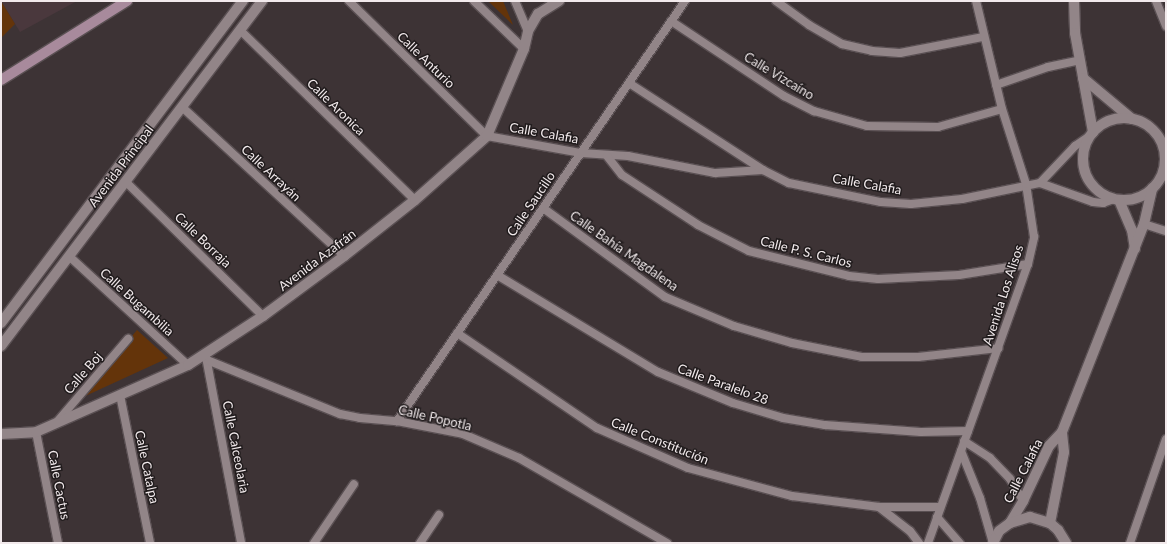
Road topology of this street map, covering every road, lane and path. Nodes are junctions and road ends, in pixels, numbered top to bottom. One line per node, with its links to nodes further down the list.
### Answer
1 (127, 1): 21 (main road)
2 (243, 1): 48 (street, Avenida Principal)
3 (262, 1): 15 (street, Avenida Principal)
4 (349, 1): 28 (street, Calle Anturio)
5 (474, 1): 18 (street)
6 (515, 1): 16 (street)
7 (559, 1): 16 (street, Avenida Azafrán)
8 (685, 1): 13 (street, Calle Saucillo)
9 (776, 1): 17 (street)
10 (976, 1): 17 (street, Avenida Los Alisos)
11 (1074, 1): 19 (street)
12 (1156, 1): 14 (street)
13 (671, 21): 22 (street, Calle Saucillo); 25 (street, Calle Vizcaíno)
14 (1166, 26)
15 (240, 30): 24 (street, Avenida Principal); 38 (street, Calle Aronica)
16 (528, 31): 18 (street, Avenida Azafrán)
17 (983, 37): 23 (street, Avenida Los Alisos)
18 (524, 49): 28 (street, Avenida Azafrán)
19 (1080, 60): 20 (street); 23 (street)
20 (1083, 78): 26 (street); 27 (street)
21 (1, 80)
22 (629, 83): 30 (street, Calle Saucillo); 32 (street, Calle Calafia)
23 (996, 85): 25 (street, Avenida Los Alisos)
24 (182, 107): 33 (street, Avenida Principal); 43 (street, Calle Arrayán)
25 (1002, 109): 35 (street, Avenida Los Alisos)
26 (1132, 119): 27 (street); 29 (street)
27 (1092, 134): 34 (street); 37 (street)
28 (487, 136): 30 (street, Calle Calafia); 38 (street, Avenida Azafrán)
29 (1164, 147): 36 (street)
30 (581, 153): 31 (street, Calle Calafia); 39 (street, Calle Saucillo)
31 (607, 156): 32 (street, Calle Calafia); 45 (street, Calle P. S. Carlos)
32 (763, 170): 35 (street, Calle Calafia)
33 (126, 182): 44 (street, Avenida Principal); 47 (street, Calle Borraja)
34 (1040, 183): 35 (street, Calle Calafia); 37 (street, Calle Calafia)
35 (1026, 184): 45 (street, Avenida Los Alisos)
36 (1152, 188): 37 (street); 40 (street, Calle Calafia)
37 (1117, 199): 42 (street)
38 (415, 200): 43 (street, Avenida Azafrán)
39 (543, 208): 46 (street, Calle Saucillo); 52 (street, Calle Bahía Magdalena)
40 (1144, 224): 41 (street); 42 (street, Calle Calafia)
41 (1166, 231)
42 (1135, 250): 60 (street, Calle Calafia)
43 (344, 256): 47 (street, Avenida Azafrán)
44 (70, 257): 51 (street, Avenida Principal); 54 (street, Calle Bugambilia)
45 (1028, 264): 52 (street, Avenida Los Alisos)
46 (497, 275): 49 (street, Calle Saucillo); 58 (street, Calle Paralelo 28)
47 (263, 316): 53 (street, Avenida Azafrán)
48 (1, 323)
49 (457, 333): 56 (street, Calle Saucillo); 69 (street, Calle Constitución)
50 (128, 339): 57 (street, Calle Boj)
51 (1, 346)
52 (999, 348): 58 (street, Avenida Los Alisos)
53 (206, 357): 54 (street, Avenida Azafrán); 56 (street, Calle Popotla); 77 (street, Calle Calceolaria)
54 (188, 364): 55 (street, Avenida Azafrán)
55 (120, 395): 57 (street, Avenida Azafrán); 76 (street, Calle Catalpa)
56 (397, 421): 80 (street, Calle Popotla)
57 (55, 423): 59 (street, Avenida Azafrán)
58 (968, 431): 63 (street, Avenida Los Alisos)
59 (36, 432): 61 (street, Avenida Azafrán); 75 (street, Calle Cactus)
60 (1062, 432): 68 (street, Calle Calafia); 74 (street, Calle Calafia)
61 (1, 434)
62 (1166, 439): 66 (street)
63 (964, 441): 64 (street, Avenida Los Alisos); 68 (street)
64 (961, 451): 70 (street, Avenida Los Alisos); 84 (street)
65 (1166, 467): 66 (street)
66 (1157, 468): 86 (street)
67 (354, 484): 78 (street)
68 (1023, 501): 73 (street, Calle Calafia)
69 (879, 507): 70 (street, Calle Constitución); 81 (street)
70 (940, 507): 72 (street, Avenida Los Alisos)
71 (439, 515): 79 (street)
72 (938, 517): 82 (street, Avenida Los Alisos); 83 (street)
73 (1010, 523): 74 (street); 84 (street)
74 (1050, 523): 85 (street)
75 (58, 543)
76 (150, 543)
77 (241, 543)
78 (314, 543)
79 (420, 543)
80 (667, 543)
81 (919, 543)
82 (928, 543)
83 (960, 543)
84 (993, 543)
85 (1066, 543)
86 (1130, 543)

